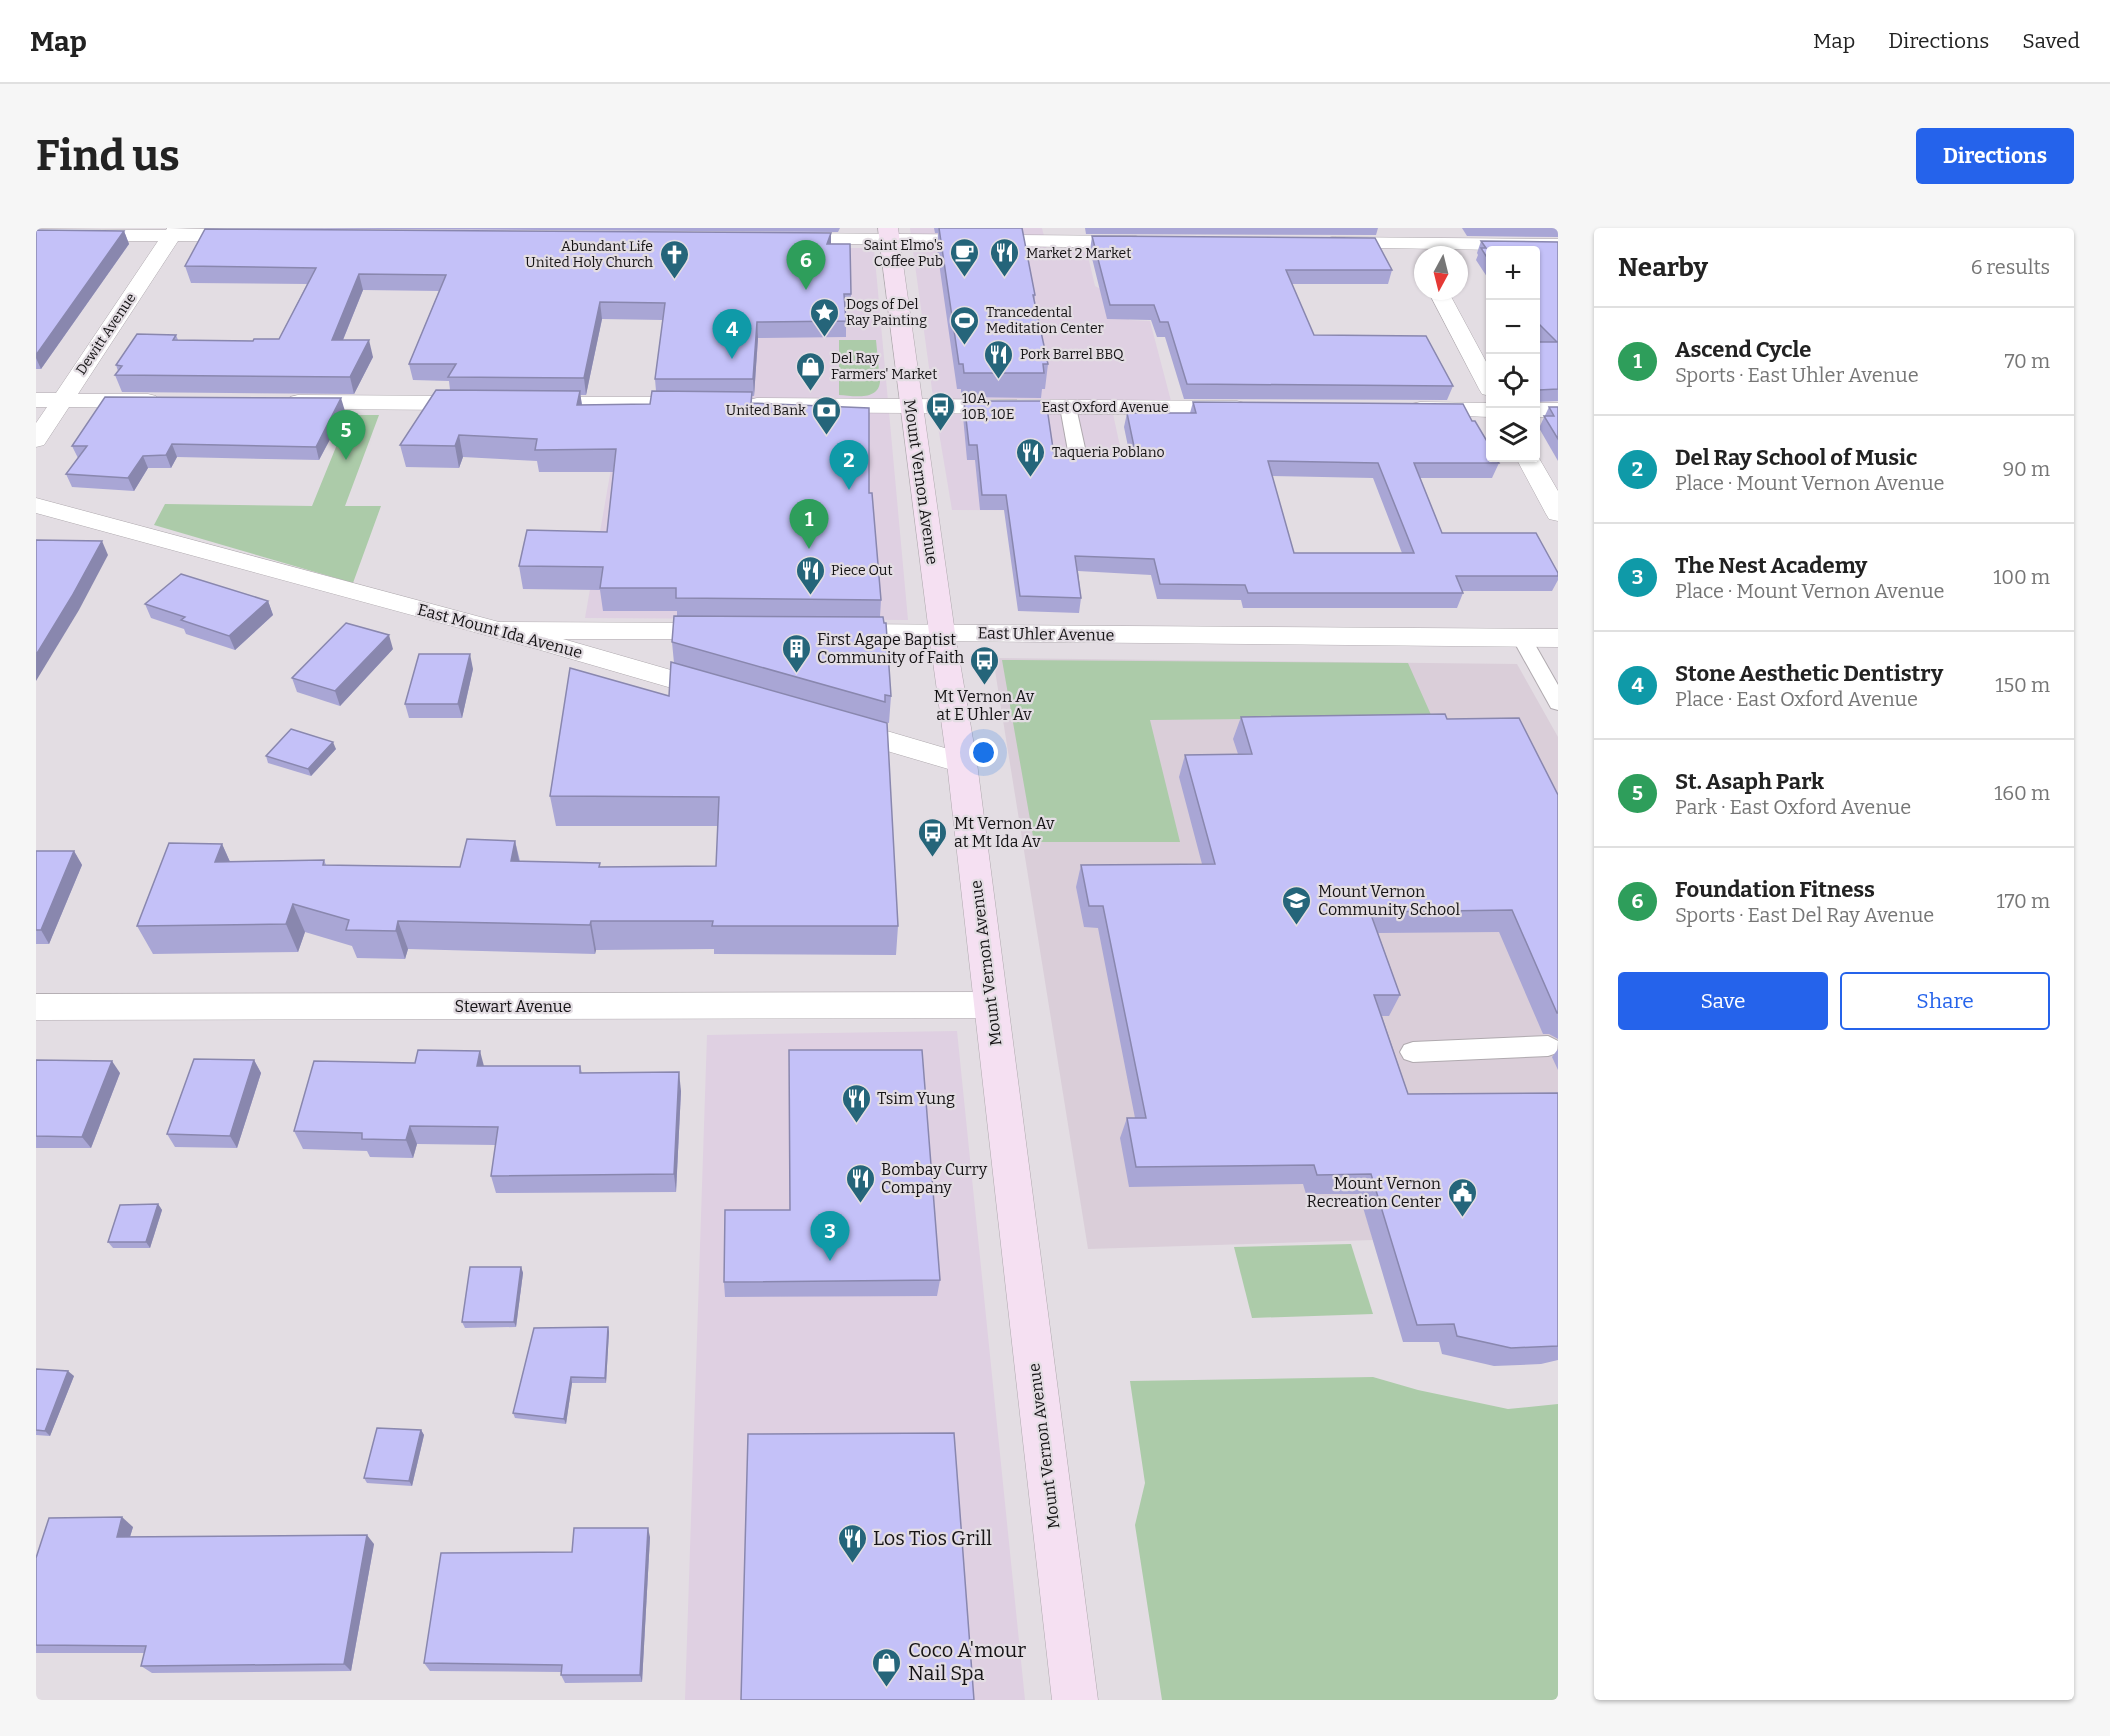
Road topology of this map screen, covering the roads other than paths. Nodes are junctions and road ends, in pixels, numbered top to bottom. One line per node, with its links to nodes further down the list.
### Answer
1 (174, 232): 3 (street); 4 (street); 13 (street, Dewitt Avenue)
2 (889, 234): 6 (street); 7 (street); 18 (main road, Mount Vernon Avenue)
3 (36, 235)
4 (262, 236)
5 (1408, 236): 8 (street); 9 (street)
6 (762, 239)
7 (1156, 242)
8 (1307, 243)
9 (1558, 244)
10 (1443, 300): 11 (street)
11 (1486, 380)
12 (36, 400): 13 (street)
13 (62, 400): 14 (street); 25 (street, Dewitt Avenue)
14 (167, 401)
15 (274, 402): 16 (street)
16 (699, 405)
17 (735, 405): 18 (street, East Oxford Avenue)
18 (911, 406): 19 (street, East Oxford Avenue); 33 (main road, Mount Vernon Avenue)
19 (1068, 407): 20 (street, East Oxford Avenue); 26 (lane)
20 (1253, 408)
21 (1395, 409): 22 (street)
22 (1486, 410)
23 (1540, 410): 24 (street)
24 (1558, 410)
25 (36, 440)
26 (1079, 462)
27 (1530, 462): 29 (street)
28 (36, 505): 30 (street, East Mount Ida Avenue)
29 (1558, 514)
30 (498, 630): 31 (street); 36 (street, East Mount Ida Avenue)
31 (739, 631)
32 (819, 632): 33 (street, East Uhler Avenue)
33 (942, 633): 34 (street, East Uhler Avenue); 39 (main road, Mount Vernon Avenue)
34 (1522, 638): 35 (street, East Uhler Avenue); 37 (lane)
35 (1558, 638)
36 (737, 698)
37 (1558, 703)
38 (826, 724): 39 (street)
39 (962, 763): 40 (main road, Mount Vernon Avenue)
40 (990, 1005): 41 (street, Stewart Avenue); 44 (main road, Mount Vernon Avenue)
41 (36, 1007)
42 (1548, 1046): 43 (lane)
43 (1413, 1052)
44 (1075, 1700)

